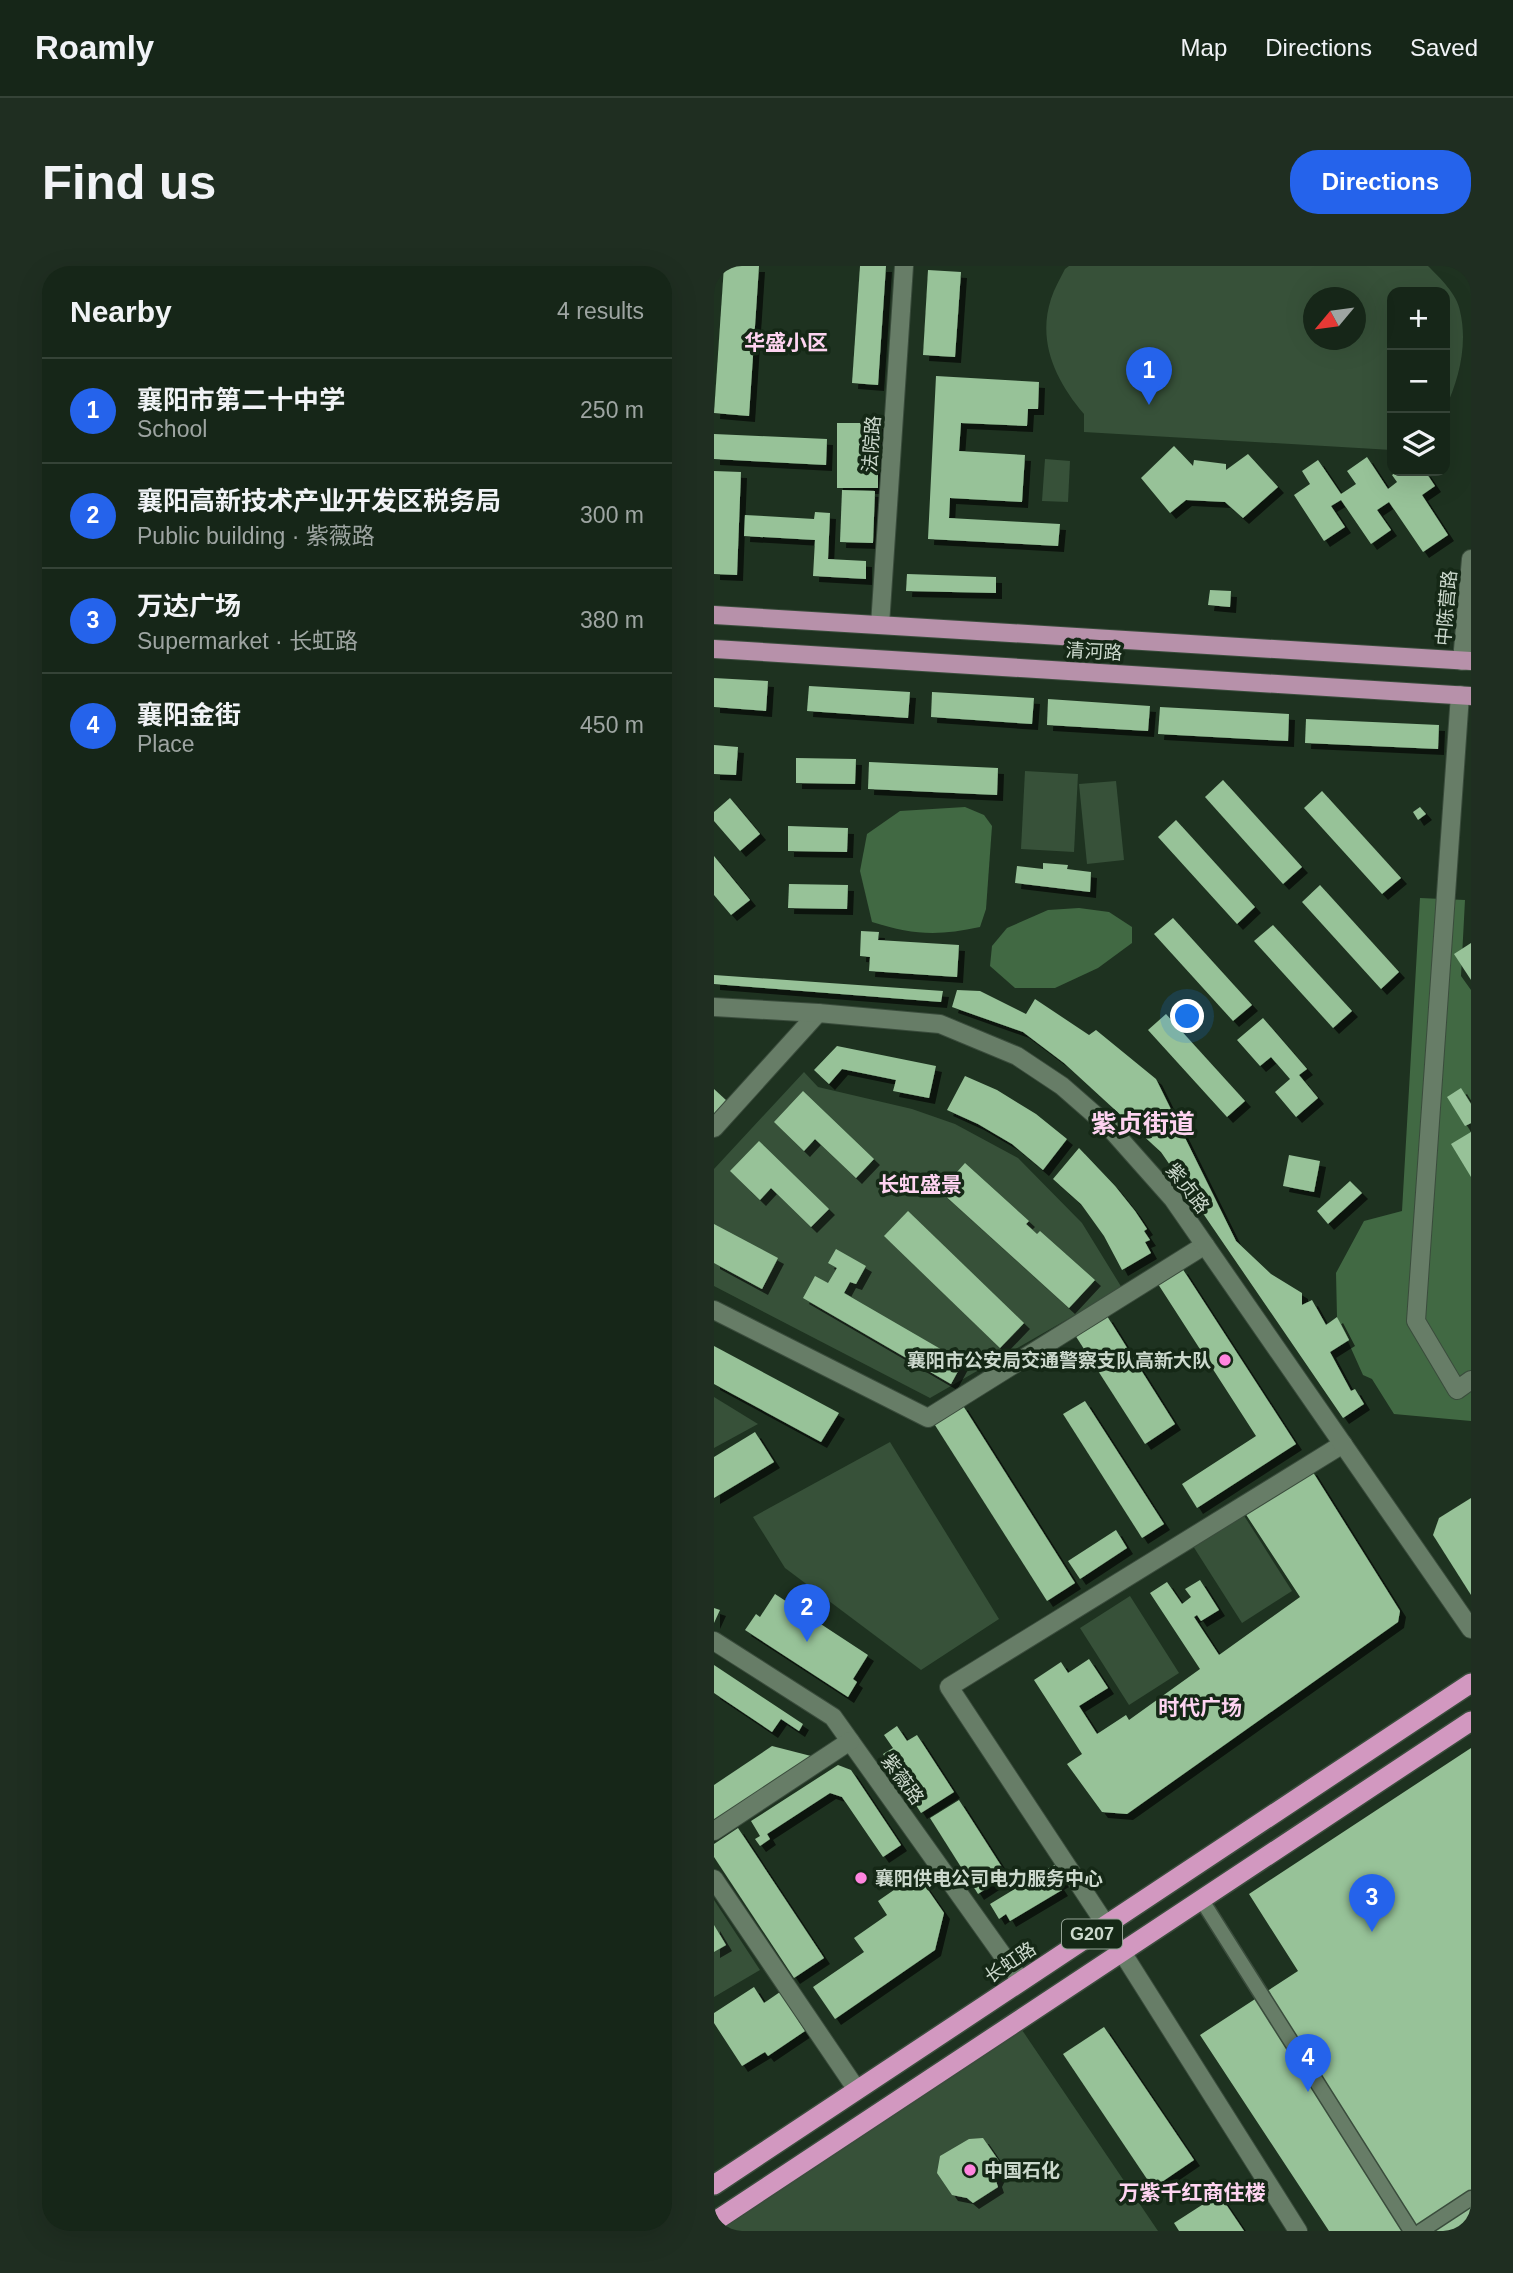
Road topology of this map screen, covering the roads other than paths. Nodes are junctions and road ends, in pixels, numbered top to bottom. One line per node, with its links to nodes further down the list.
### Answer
1 (904, 266): 4 (street, 法院路)
2 (1471, 559): 6 (street, 中陈营路)
3 (714, 615): 4 (main road, 清河路)
4 (880, 625): 6 (main road, 清河路)
5 (714, 649): 7 (main road, 清河路)
6 (1467, 661)
7 (1466, 695): 8 (street)
8 (1457, 741): 9 (street); 15 (street)
9 (1471, 761)
10 (714, 1007): 11 (street, 紫贞路)
11 (818, 1013): 12 (street); 13 (street, 紫贞路)
12 (714, 1128)
13 (1205, 1245): 14 (street); 16 (street, 紫贞路)
14 (714, 1310)
15 (1471, 1380)
16 (1343, 1444): 17 (street, 紫贞路); 25 (street)
17 (1471, 1629)
18 (714, 1641): 21 (street, 紫薇路)
19 (1471, 1683): 25 (highway, 长虹路 / G207)
20 (1471, 1721): 24 (highway, G207)
21 (850, 1741): 22 (street); 27 (street, 紫薇路)
22 (714, 1831)
23 (714, 1879): 28 (street)
24 (1201, 1899): 26 (highway, G207); 33 (street)
25 (1106, 1925): 27 (highway, 长虹路 / G207)
26 (1122, 1952): 31 (highway, G207); 32 (street)
27 (1021, 1981): 28 (highway, 长虹路 / G207)
28 (857, 2090): 29 (highway, 长虹路 / G207)
29 (714, 2185)
30 (1471, 2198): 34 (street)
31 (714, 2222)
32 (1298, 2231)
33 (1411, 2231)
34 (1421, 2231)

